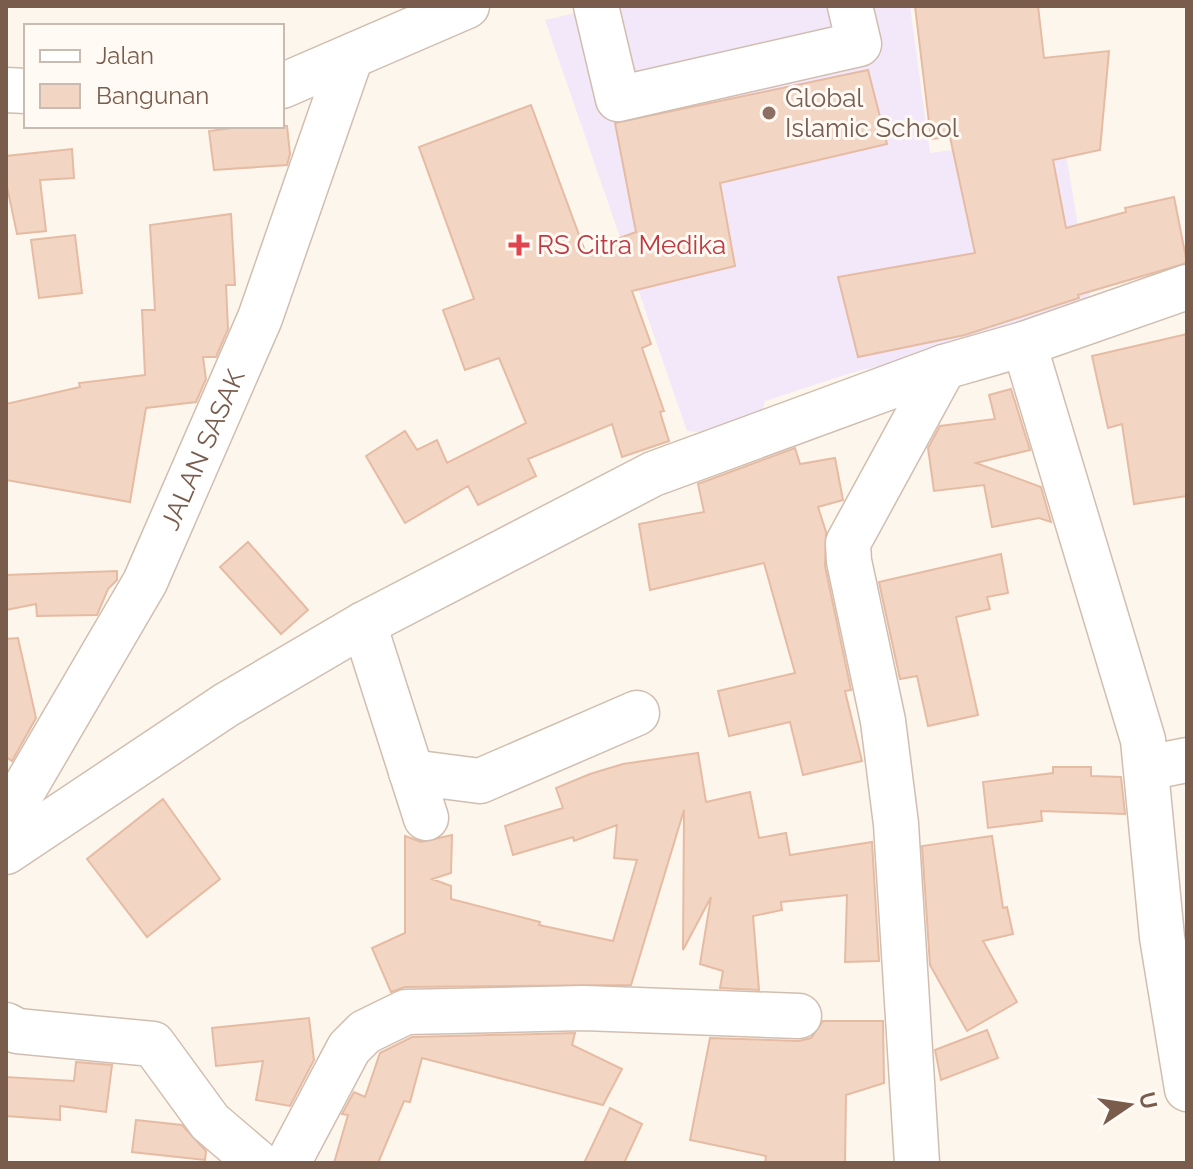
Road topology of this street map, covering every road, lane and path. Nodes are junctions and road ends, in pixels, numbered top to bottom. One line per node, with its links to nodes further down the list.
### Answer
1 (467, 6): 4 (street)
2 (596, 6): 3 (street)
3 (850, 6)
4 (350, 59): 5 (street); 14 (street, JALAN SASAK)
5 (284, 85)
6 (1187, 287): 7 (street)
7 (1024, 344): 8 (street); 11 (street)
8 (944, 367): 9 (street); 21 (street)
9 (364, 624): 12 (street); 15 (street)
10 (637, 713): 12 (street)
11 (1167, 764): 18 (street)
12 (411, 772): 13 (street)
13 (426, 818)
14 (6, 820)
15 (6, 852)
16 (799, 1016): 20 (street)
17 (6, 1025): 19 (street)
18 (1187, 1089)
19 (258, 1163)
20 (288, 1163)
21 (917, 1163)

